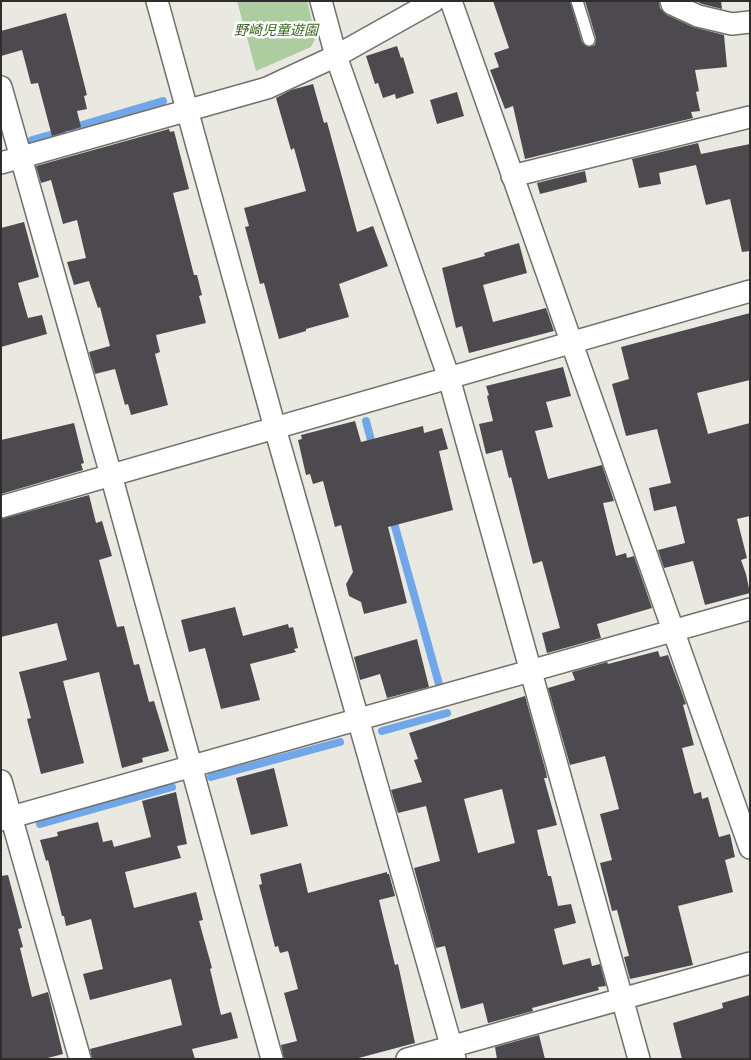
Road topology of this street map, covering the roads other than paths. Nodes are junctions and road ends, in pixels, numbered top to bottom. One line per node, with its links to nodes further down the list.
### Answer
1 (157, 1): 11 (street)
2 (321, 1): 9 (street)
3 (434, 1): 9 (street)
4 (451, 1): 14 (street)
5 (577, 1): 8 (lane)
6 (671, 1): 7 (street)
7 (750, 22)
8 (589, 40)
9 (336, 56): 11 (street); 17 (street)
10 (1, 87): 13 (street)
11 (187, 111): 13 (street); 18 (street)
12 (750, 116): 14 (street)
13 (11, 160): 19 (street)
14 (512, 176): 16 (street)
15 (750, 291): 16 (street)
16 (571, 342): 17 (street); 22 (street)
17 (449, 378): 18 (street); 23 (street)
18 (275, 428): 19 (street); 24 (street)
19 (111, 475): 20 (street); 25 (street)
20 (1, 507)
21 (750, 609): 22 (street)
22 (673, 631): 23 (street); 28 (street)
23 (531, 671): 24 (street); 30 (street)
24 (358, 720): 25 (street); 31 (street)
25 (191, 767): 27 (street); 33 (street)
26 (1, 780): 27 (street)
27 (6, 819): 32 (street)
28 (750, 848)
29 (750, 963): 30 (street)
30 (622, 998): 31 (street); 35 (street)
31 (453, 1053): 34 (street)
32 (80, 1059)
33 (272, 1059)
34 (407, 1059)
35 (640, 1059)

